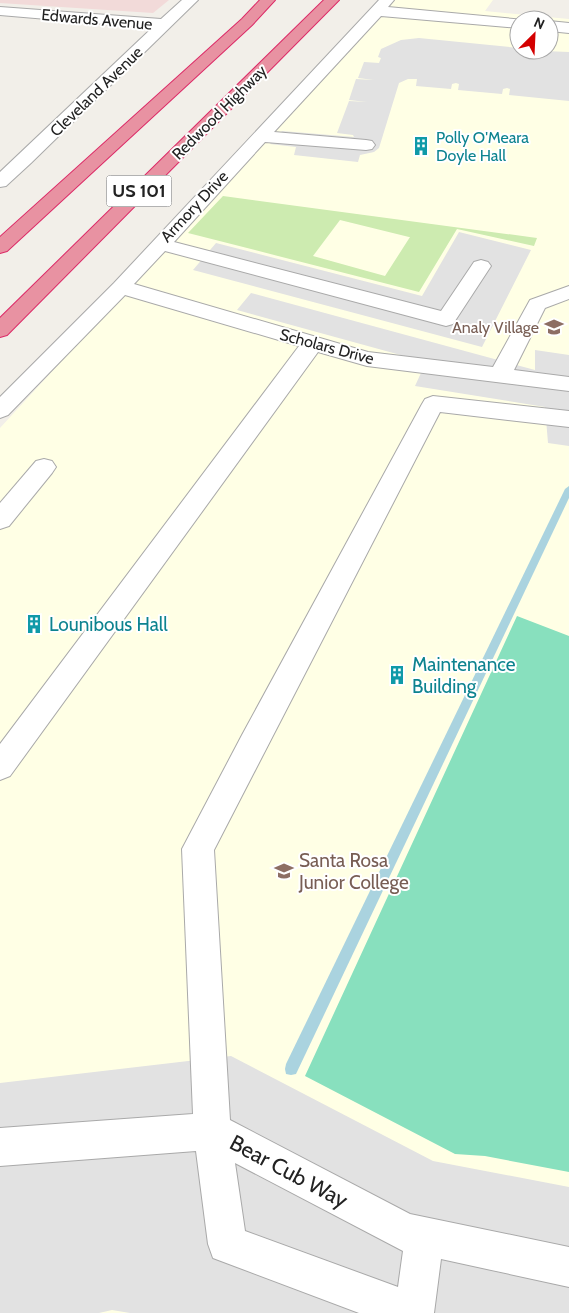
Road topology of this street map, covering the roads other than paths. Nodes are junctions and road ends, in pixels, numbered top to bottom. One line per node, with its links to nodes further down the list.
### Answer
1 (191, 0): 7 (street, Cleveland Avenue)
2 (267, 0): 14 (highway, US 101)
3 (332, 0): 18 (highway, Redwood Highway / US 101)
4 (382, 5): 6 (street); 8 (street, Armory Drive)
5 (0, 11): 7 (street, Edwards Avenue)
6 (509, 22)
7 (164, 24): 11 (street, Cleveland Avenue)
8 (260, 136): 9 (street); 13 (street, Armory Drive)
9 (366, 145)
10 (4, 155): 11 (street)
11 (27, 157): 12 (street, Cleveland Avenue)
12 (0, 182)
13 (159, 244): 15 (street); 16 (street, Armory Drive)
14 (0, 247)
15 (481, 266)
16 (121, 287): 19 (street, Scholars Drive); 22 (street, Armory Drive)
17 (569, 292): 20 (street)
18 (0, 330)
19 (313, 343): 20 (street, Scholars Drive); 26 (street)
20 (500, 375): 21 (street, Scholars Drive)
21 (569, 384)
22 (0, 410)
23 (569, 419): 27 (street)
24 (44, 467): 25 (street)
25 (0, 520)
26 (0, 767)
27 (212, 1131): 28 (street, Bear Cub Way); 29 (street, Bear Cub Way); 31 (street)
28 (0, 1147)
29 (425, 1236): 30 (street, Bear Cub Way); 31 (street)
30 (569, 1267)
31 (413, 1313)

